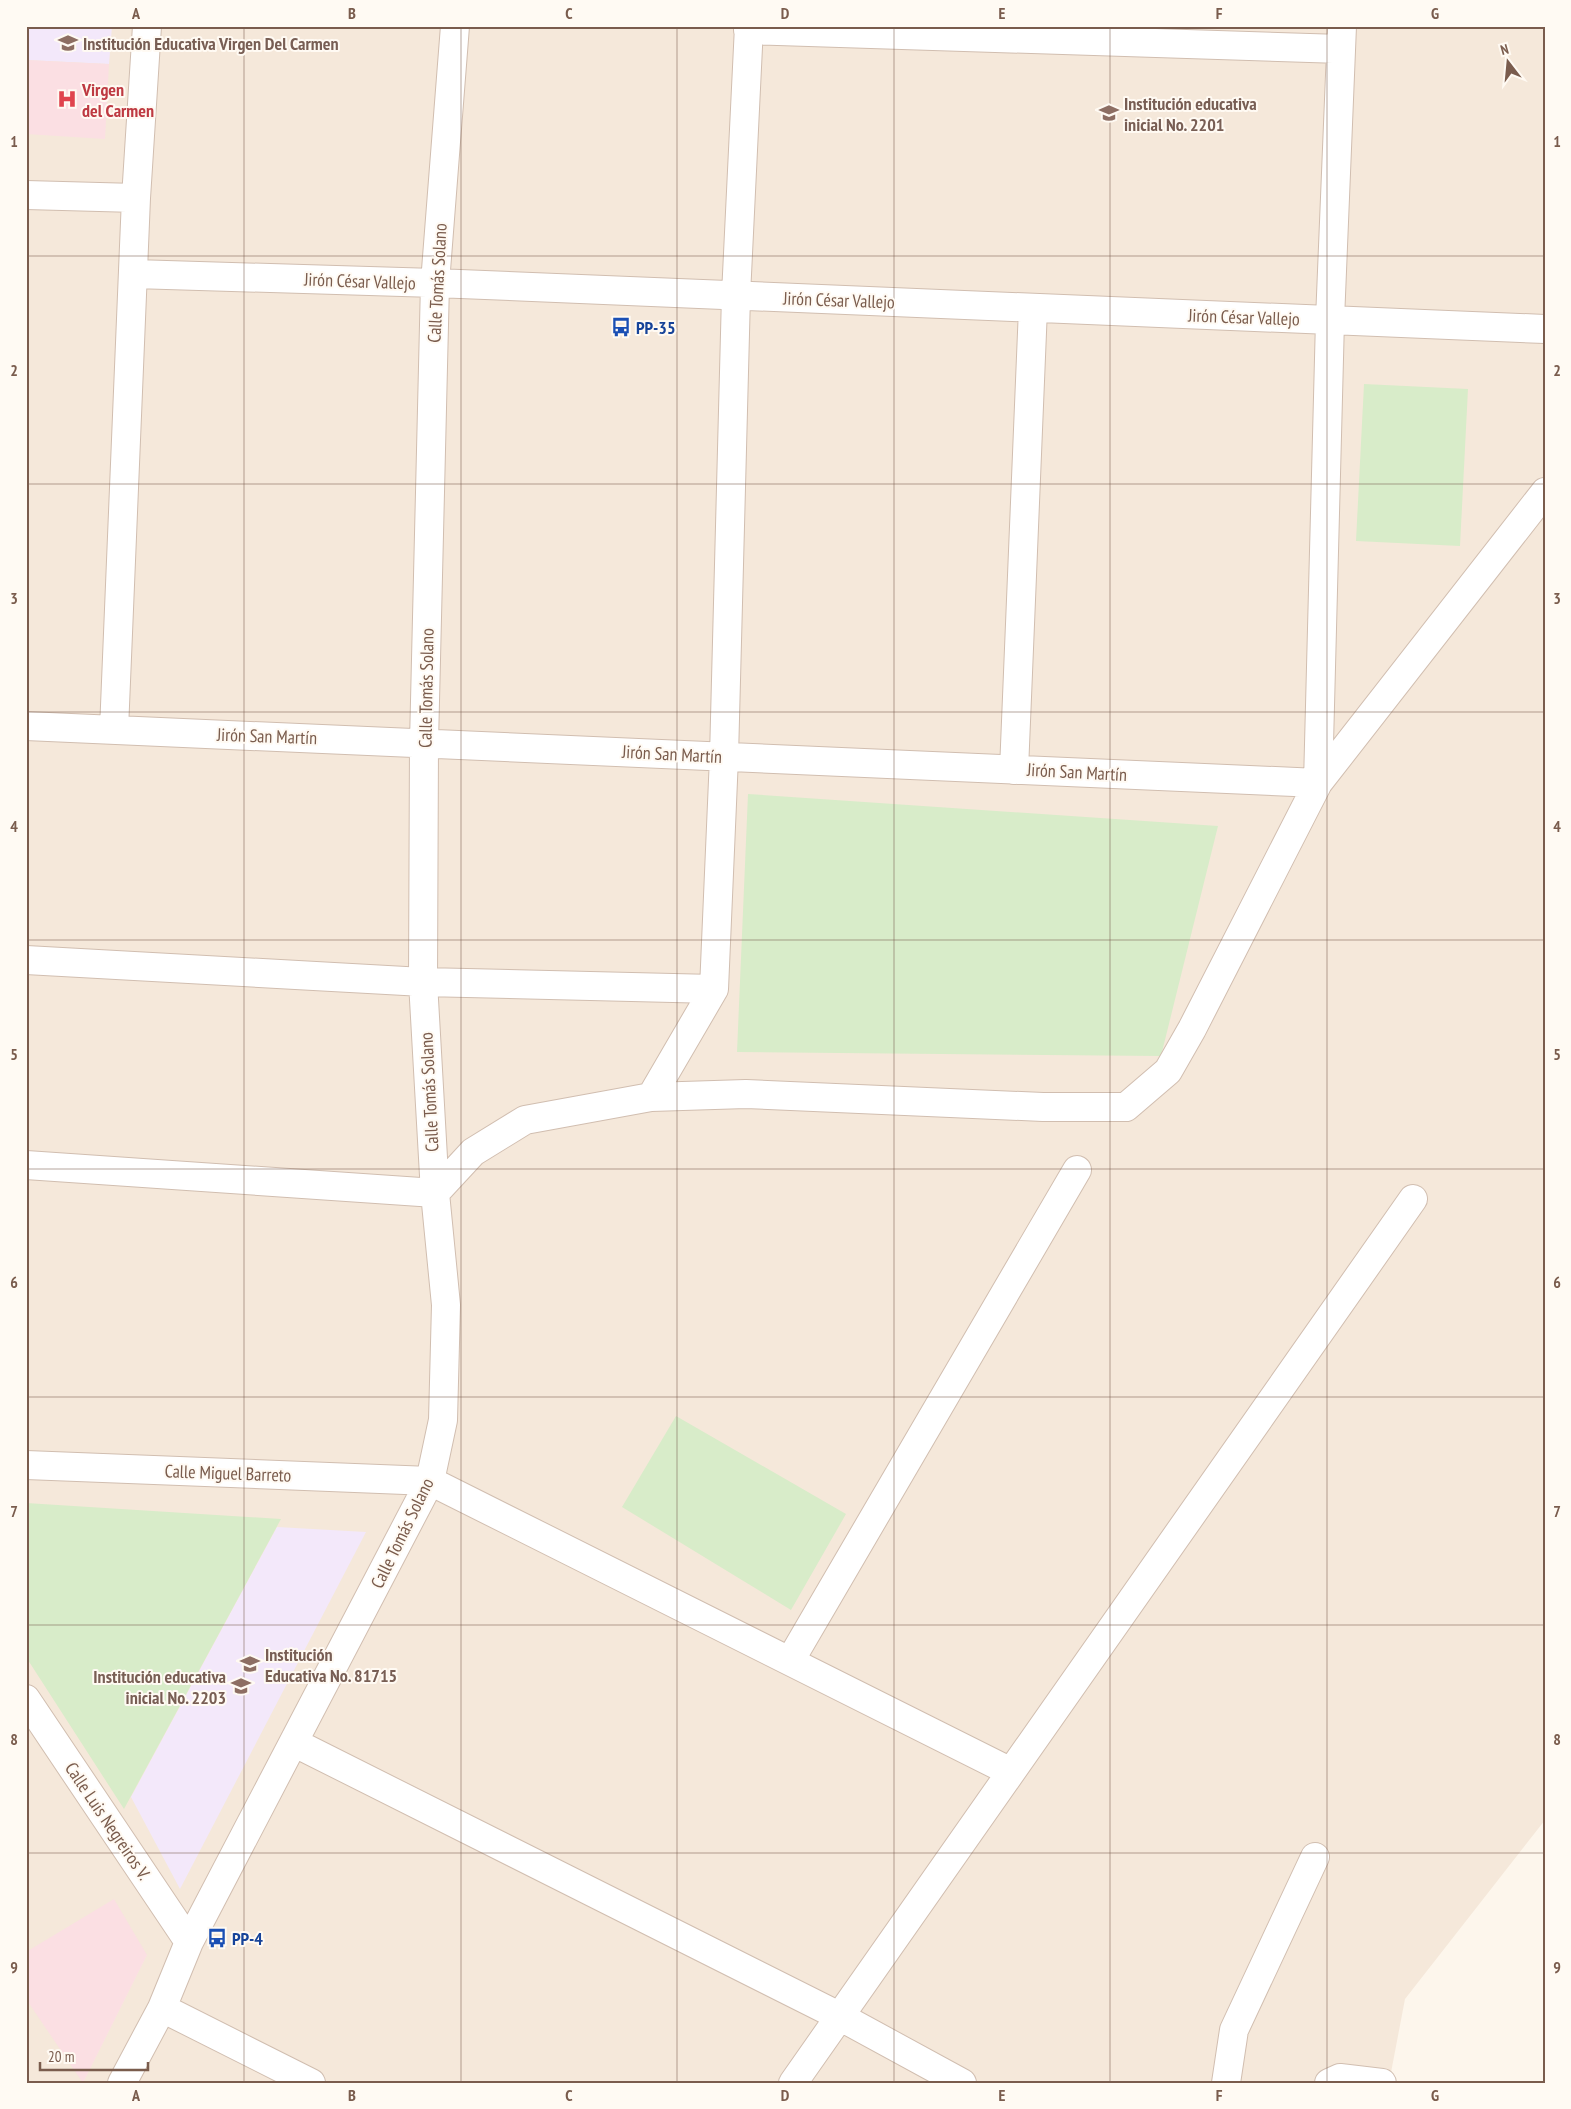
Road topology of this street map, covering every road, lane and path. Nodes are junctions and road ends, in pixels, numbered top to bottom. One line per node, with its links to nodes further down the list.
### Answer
1 (147, 26): 6 (street)
2 (455, 26): 8 (street, Calle Tomás Solano)
3 (748, 28): 4 (street); 9 (street)
4 (1341, 38): 11 (street)
5 (26, 195): 6 (street)
6 (136, 198): 7 (street)
7 (134, 274): 8 (street, Jirón César Vallejo); 15 (street)
8 (435, 283): 9 (street, Jirón César Vallejo); 16 (street, Calle Tomás Solano)
9 (736, 295): 10 (street, Jirón César Vallejo); 17 (street)
10 (1033, 308): 11 (street, Jirón César Vallejo); 18 (street)
11 (1330, 320): 12 (street, Jirón César Vallejo); 19 (street)
12 (1545, 329)
13 (1545, 492): 19 (street)
14 (26, 726): 15 (street, Jirón San Martín)
15 (114, 730): 16 (street, Jirón San Martín)
16 (424, 743): 17 (street, Jirón San Martín); 21 (street, Calle Tomás Solano)
17 (724, 757): 18 (street, Jirón San Martín); 22 (street)
18 (1014, 770): 19 (street, Jirón San Martín)
19 (1318, 783): 23 (street)
20 (26, 960): 21 (street)
21 (422, 982): 22 (street); 26 (street, Calle Tomás Solano)
22 (714, 989): 23 (street)
23 (651, 1097): 26 (street)
24 (26, 1166): 26 (street)
25 (1077, 1170): 30 (street)
26 (434, 1193): 29 (street, Calle Tomás Solano)
27 (1413, 1199): 33 (street)
28 (26, 1465): 29 (street, Calle Miguel Barreto)
29 (430, 1481): 30 (street); 32 (street, Calle Tomás Solano)
30 (790, 1661): 33 (street)
31 (26, 1699): 35 (street, Calle Luis Negreiros V.)
32 (296, 1743): 35 (street, Calle Tomás Solano); 37 (street)
33 (1009, 1772): 37 (street)
34 (1315, 1857): 42 (street)
35 (189, 1942): 36 (street, Calle Tomás Solano)
36 (162, 2008): 38 (street, Calle Tomás Solano); 39 (street)
37 (839, 2016): 40 (street); 41 (street)
38 (122, 2083)
39 (311, 2083)
40 (793, 2083)
41 (962, 2083)
42 (1226, 2083)
43 (1329, 2083): 44 (street)
44 (1382, 2083)

